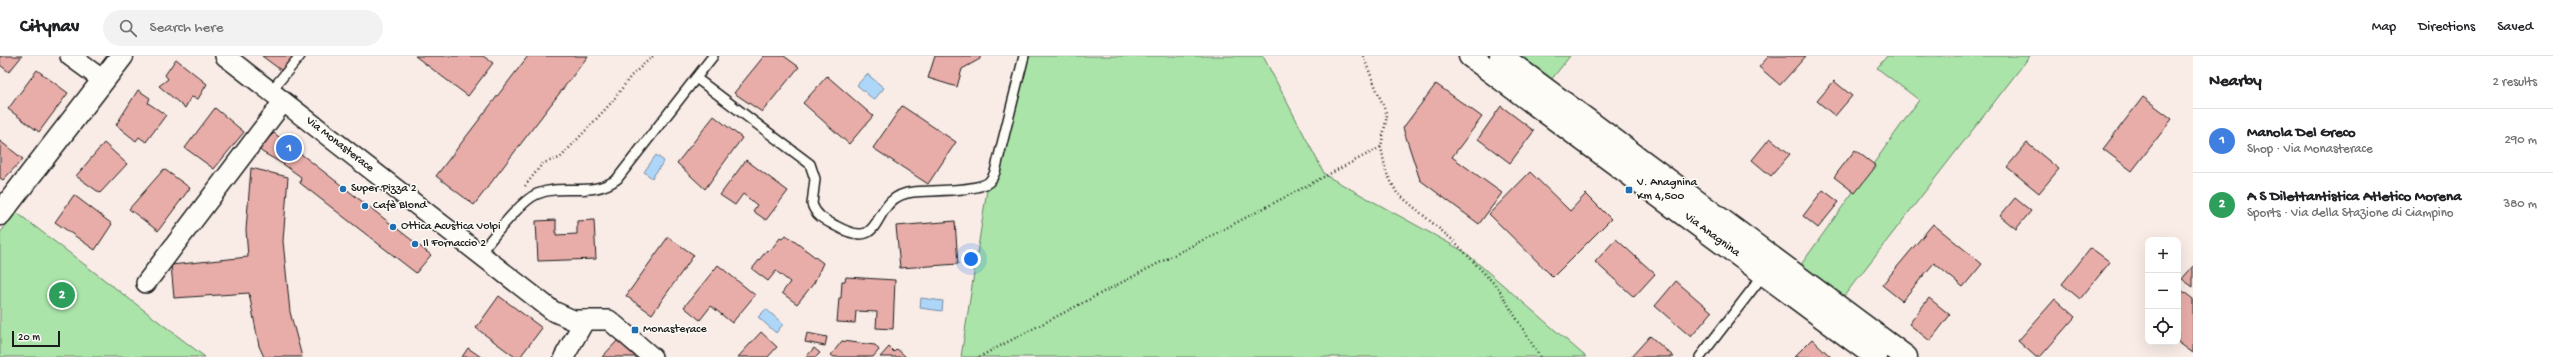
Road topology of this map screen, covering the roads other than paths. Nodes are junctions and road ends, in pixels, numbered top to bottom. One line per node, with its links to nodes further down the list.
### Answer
1 (70, 56): 10 (street)
2 (122, 56): 10 (main road)
3 (225, 56): 11 (street, Via Monasterace)
4 (300, 56): 11 (lane)
5 (713, 56): 9 (lane)
6 (1024, 56): 9 (lane)
7 (1470, 56): 14 (main road, Via Anagnina)
8 (1501, 56): 21 (main road, Via Anagnina)
9 (696, 78): 13 (lane)
10 (103, 80): 12 (main road)
11 (276, 97): 13 (street, Via Monasterace); 15 (street)
12 (0, 214)
13 (479, 254): 16 (street, Via Monasterace)
14 (1764, 274): 17 (main road, Via Anagnina); 20 (lane)
15 (146, 282)
16 (584, 320): 18 (street); 19 (street, Via Monasterace)
17 (1866, 352)
18 (564, 357)
19 (652, 357)
20 (1700, 357)
21 (1906, 357)

